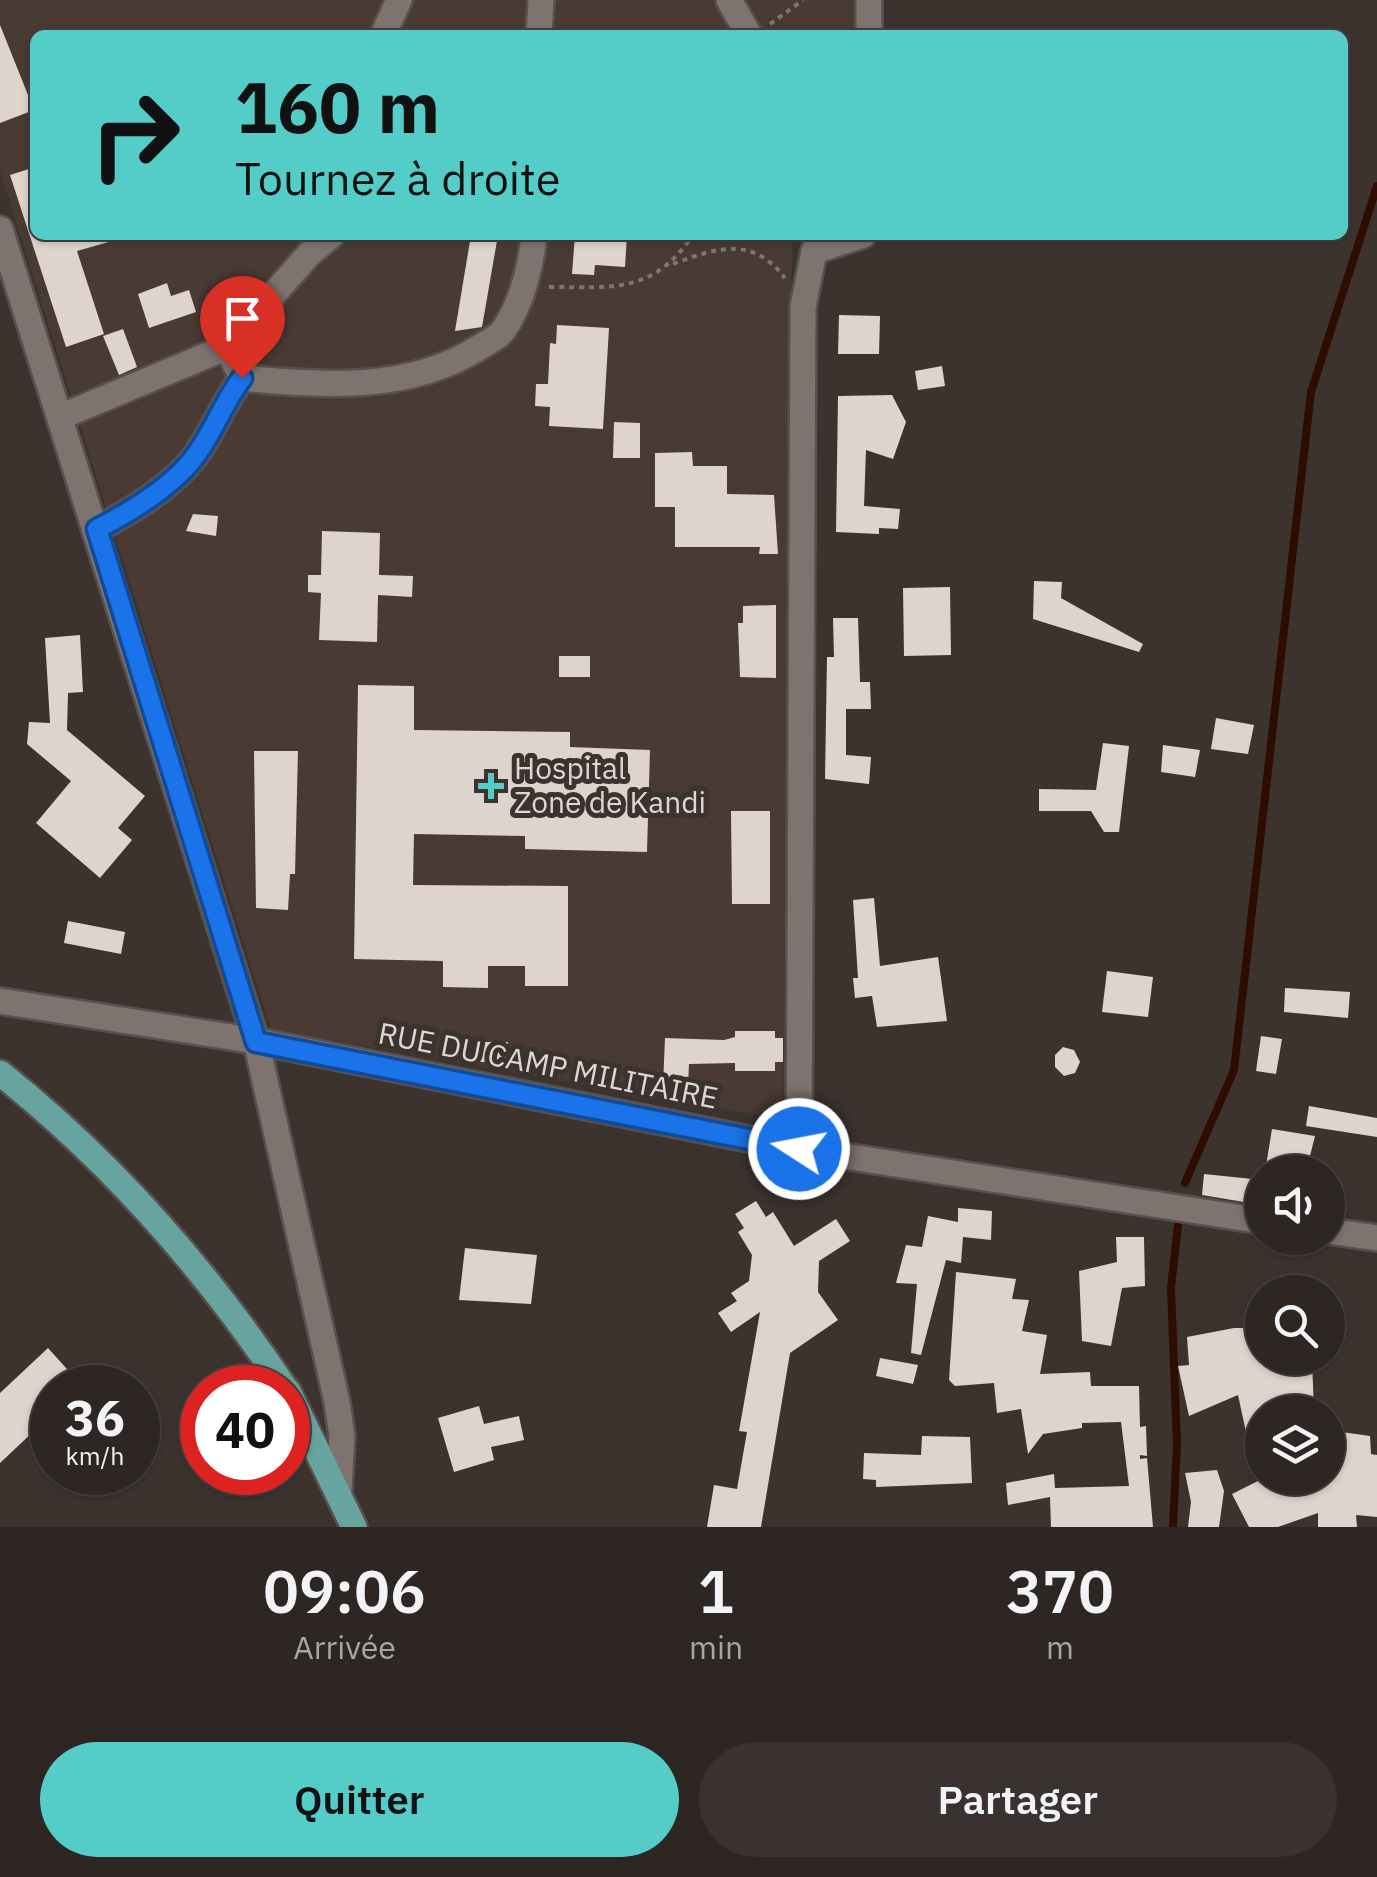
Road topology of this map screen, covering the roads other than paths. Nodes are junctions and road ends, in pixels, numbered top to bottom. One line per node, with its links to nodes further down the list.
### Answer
1 (398, 0): 5 (street)
2 (541, 0): 6 (street)
3 (729, 0): 7 (street)
4 (870, 0): 8 (street)
5 (386, 30)
6 (539, 30)
7 (757, 30)
8 (869, 30)
9 (0, 230): 15 (street)
10 (533, 240): 14 (street)
11 (847, 240): 20 (street)
12 (310, 244): 13 (street)
13 (227, 347): 14 (street); 15 (street)
14 (242, 378): 16 (street)
15 (60, 417): 16 (street)
16 (97, 529): 18 (street)
17 (0, 1000): 18 (street, RUE DU CAMP MILITAIRE)
18 (256, 1042): 20 (street, RUE DU CAMP MILITAIRE); 26 (street)
19 (0, 1073): 24 (main road)
20 (799, 1149): 21 (street, RUE DU CAMP MILITAIRE)
21 (1245, 1218)
22 (1345, 1233): 23 (street)
23 (1377, 1238)
24 (269, 1365)
25 (310, 1435): 26 (main road)
26 (339, 1490): 27 (main road)
27 (354, 1527)

